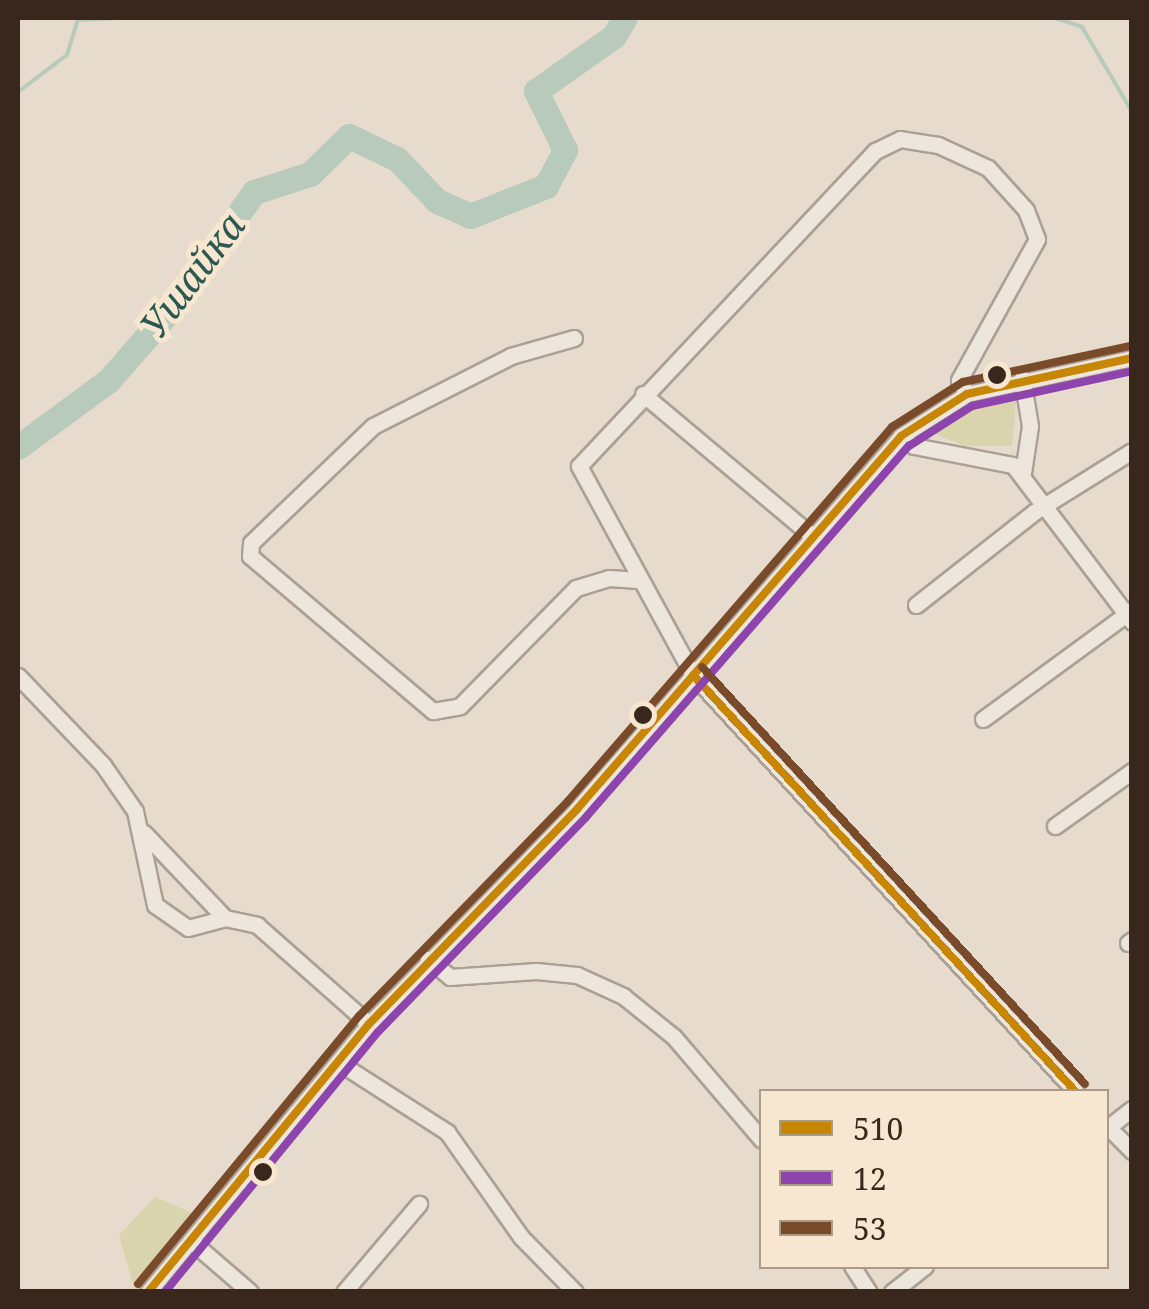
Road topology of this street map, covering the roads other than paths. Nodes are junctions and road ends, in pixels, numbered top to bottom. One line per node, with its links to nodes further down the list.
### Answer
1 (574, 338): 11 (street)
2 (1132, 358): 3 (street)
3 (1022, 378): 5 (street); 8 (street)
4 (643, 394): 5 (street); 10 (street); 11 (street)
5 (967, 394): 6 (street)
6 (901, 436): 8 (street); 10 (street)
7 (1132, 451): 9 (street)
8 (1023, 473): 9 (street)
9 (1047, 505): 12 (street); 13 (street)
10 (810, 534): 14 (street)
11 (638, 580): 14 (street)
12 (916, 605)
13 (1130, 615): 16 (street)
14 (692, 675): 21 (street); 24 (street)
15 (18, 676): 19 (street)
16 (983, 719)
17 (1132, 771): 18 (street)
18 (1055, 826)
19 (144, 833): 20 (street); 20 (street)
20 (224, 918): 22 (street)
21 (428, 959): 22 (street); 28 (street)
22 (369, 1024): 23 (street)
23 (338, 1062): 31 (street); 37 (street)
24 (1073, 1089)
25 (1132, 1109): 26 (street)
26 (1109, 1126)
27 (1109, 1129): 29 (street)
28 (759, 1136)
29 (1132, 1152)
30 (419, 1204): 36 (street)
31 (192, 1241): 34 (street); 35 (street)
32 (854, 1269): 38 (street)
33 (921, 1269): 39 (street)
34 (148, 1292)
35 (250, 1292)
36 (344, 1292)
37 (574, 1292)
38 (870, 1292)
39 (892, 1292)

